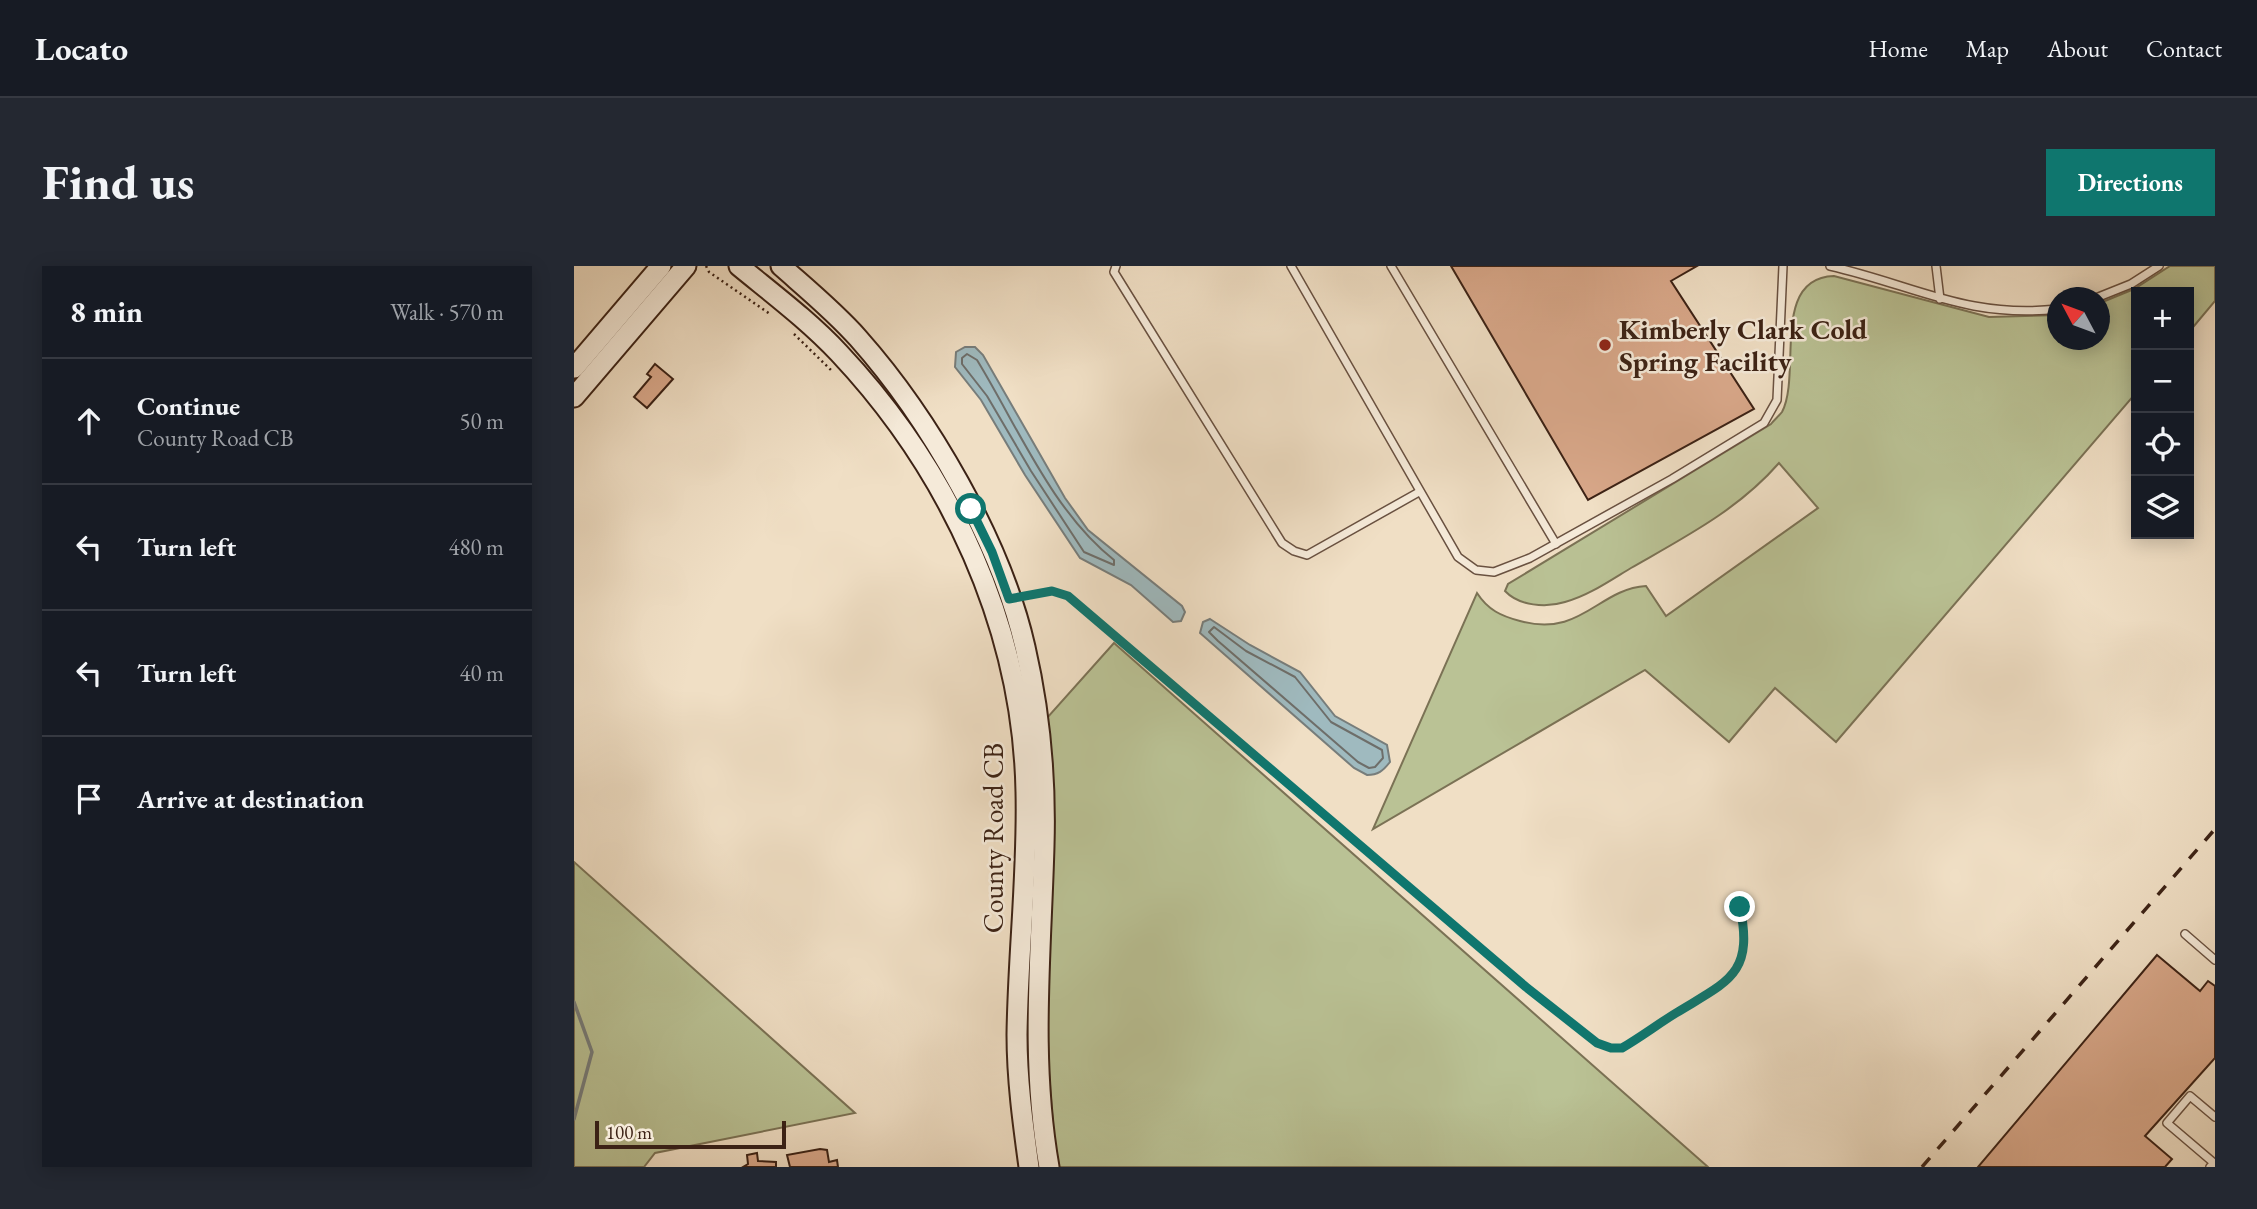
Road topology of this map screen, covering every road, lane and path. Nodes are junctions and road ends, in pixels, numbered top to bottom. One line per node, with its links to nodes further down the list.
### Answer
1 (661, 266): 18 (main road)
2 (686, 266): 20 (main road)
3 (706, 266): 16 (path)
4 (739, 266): 29 (main road, County Road CB)
5 (781, 266): 23 (main road, County Road CB)
6 (1116, 266): 21 (lane)
7 (1291, 266): 21 (lane)
8 (1391, 266): 22 (lane)
9 (1783, 266): 22 (lane)
10 (1830, 266): 14 (lane)
11 (1936, 266): 14 (lane)
12 (2159, 266): 13 (lane)
13 (2110, 292)
14 (1940, 299): 15 (lane)
15 (2047, 309)
16 (773, 315)
17 (789, 329): 19 (path)
18 (574, 368)
19 (839, 379)
20 (574, 397)
21 (1419, 492): 22 (lane)
22 (1556, 544)
23 (1009, 599): 24 (path); 30 (main road, County Road CB)
24 (1740, 907)
25 (2185, 934): 26 (lane)
26 (2215, 960)
27 (2215, 1117): 28 (lane)
28 (2213, 1164)
29 (1029, 1167)
30 (1049, 1167)

